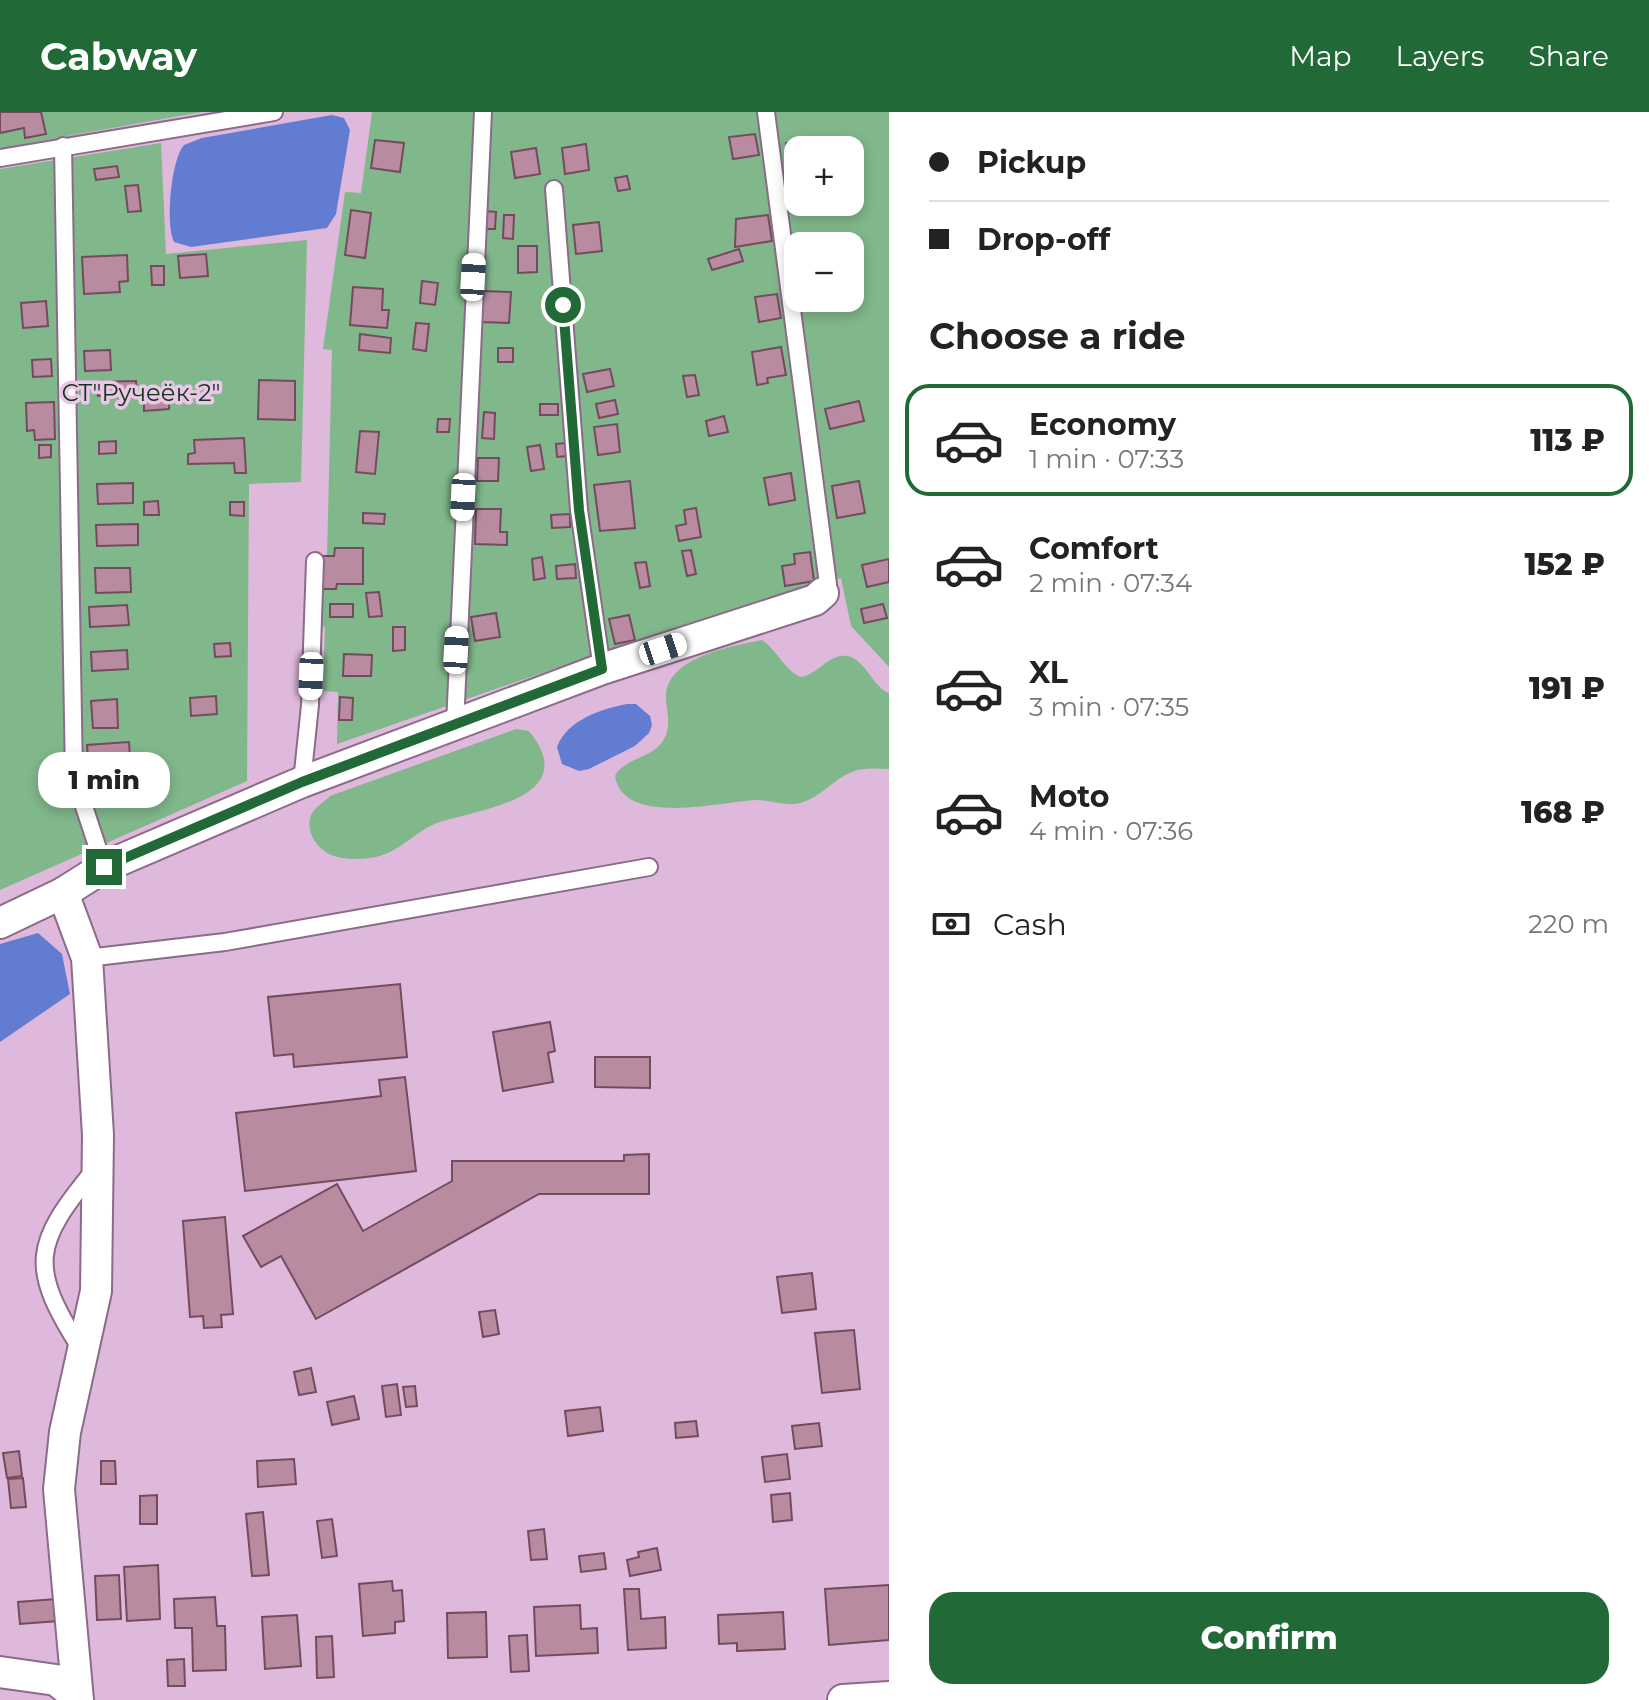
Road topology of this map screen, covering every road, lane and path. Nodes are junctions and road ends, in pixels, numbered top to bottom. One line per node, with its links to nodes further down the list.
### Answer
1 (274, 112): 4 (lane)
2 (483, 112): 10 (lane)
3 (766, 112): 8 (lane)
4 (63, 146): 5 (lane); 12 (lane)
5 (0, 158)
6 (554, 189): 9 (lane)
7 (315, 561): 11 (lane)
8 (823, 593): 9 (street)
9 (602, 669): 10 (street)
10 (455, 725): 11 (street)
11 (302, 782): 12 (street)
12 (104, 867): 14 (street)
13 (649, 867): 16 (lane)
14 (63, 893): 15 (street); 16 (street)
15 (0, 923)
16 (87, 958): 17 (street)
17 (98, 1165): 18 (street); 18 (lane)
18 (84, 1354): 21 (street)
19 (0, 1672): 21 (street)
20 (889, 1697): 22 (street)
21 (78, 1698)
22 (843, 1700)

